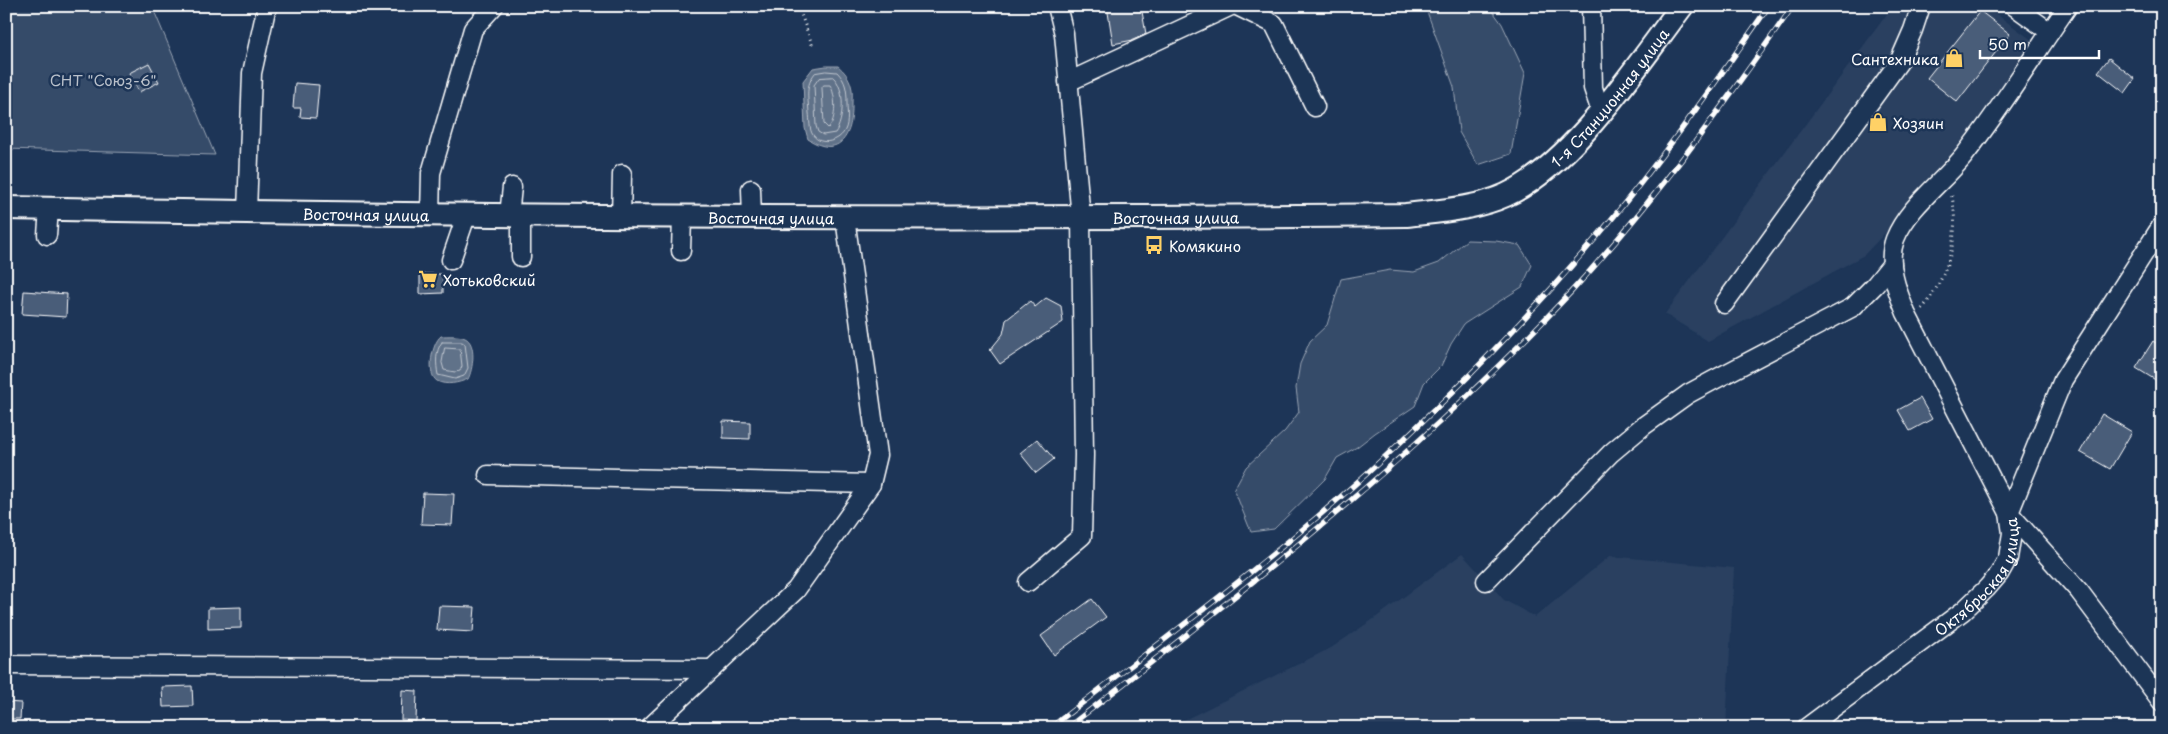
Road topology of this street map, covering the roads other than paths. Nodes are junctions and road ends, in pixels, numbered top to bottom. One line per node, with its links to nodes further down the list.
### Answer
1 (269, 6): 21 (street)
2 (494, 6): 22 (street)
3 (1057, 6): 12 (street)
4 (1231, 6): 12 (street)
5 (1237, 6): 13 (street)
6 (1591, 6): 14 (street)
7 (1682, 6): 14 (main road, 1-я Станционная улица)
8 (1921, 6): 36 (street)
9 (2014, 6): 11 (street)
10 (2068, 6): 11 (street)
11 (2050, 32): 35 (street)
12 (1068, 82): 29 (street)
13 (1315, 107)
14 (1601, 112): 16 (main road, 1-я Станционная улица)
15 (622, 174): 25 (street)
16 (1530, 182): 29 (main road, Восточная улица)
17 (512, 187): 24 (street)
18 (751, 189): 27 (street)
19 (6, 208): 20 (main road, Восточная улица)
20 (49, 209): 21 (main road, Восточная улица); 31 (street)
21 (247, 212): 22 (main road, Восточная улица)
22 (430, 215): 23 (main road, Восточная улица)
23 (466, 216): 24 (main road, Восточная улица); 34 (street)
24 (515, 216): 25 (main road, Восточная улица); 33 (street)
25 (621, 217): 26 (main road, Восточная улица)
26 (682, 217): 27 (main road, Восточная улица); 32 (street)
27 (752, 218): 28 (main road, Восточная улица)
28 (845, 218): 29 (main road, Восточная улица); 38 (street)
29 (1081, 218): 41 (street)
30 (2162, 225): 39 (street)
31 (46, 235)
32 (681, 251)
33 (520, 258)
34 (451, 260)
35 (1892, 264): 39 (street, Октябрьская улица); 40 (street)
36 (1724, 304)
37 (488, 475): 38 (street)
38 (871, 484): 43 (street)
39 (2009, 513): 44 (street); 46 (street, Октябрьская улица)
40 (1486, 581)
41 (1028, 582)
42 (6, 665): 43 (street)
43 (712, 669): 45 (street)
44 (2162, 702)
45 (649, 728)
46 (1806, 728)

